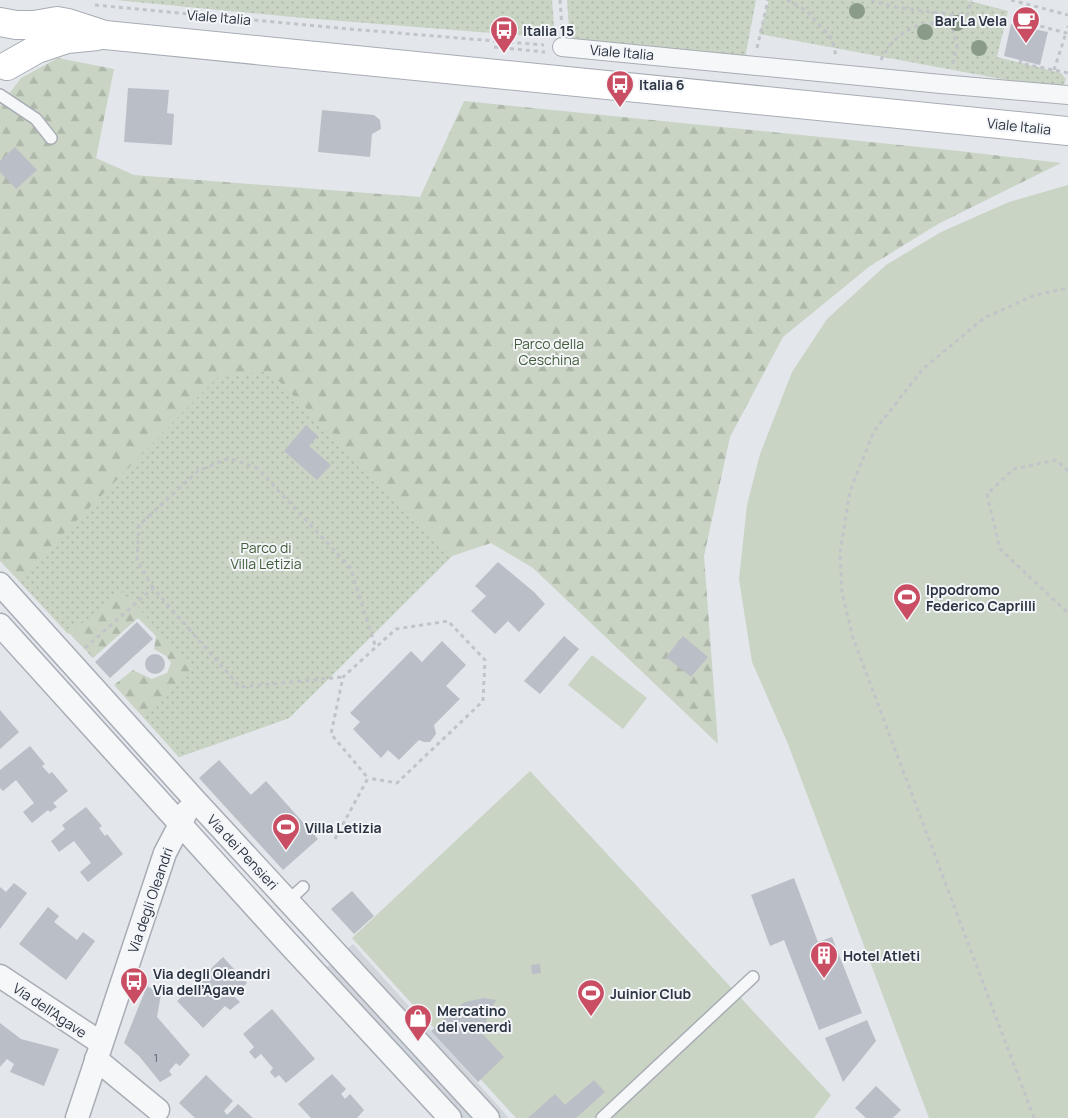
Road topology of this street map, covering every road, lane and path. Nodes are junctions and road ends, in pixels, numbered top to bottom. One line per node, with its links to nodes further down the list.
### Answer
1 (560, 0): 16 (path)
2 (768, 0): 18 (path)
3 (787, 0): 21 (path)
4 (871, 0): 8 (path)
5 (971, 0): 8 (path)
6 (1011, 0): 9 (path)
7 (89, 4): 16 (path, Viale Italia)
8 (954, 15): 11 (path)
9 (1068, 15)
10 (0, 23): 15 (main road, Viale Italia); 19 (main road)
11 (952, 26): 23 (path); 24 (path)
12 (1068, 26): 14 (path)
13 (1028, 27): 14 (path)
14 (1066, 33): 20 (path)
15 (105, 35): 19 (main road, Viale Italia); 27 (main road, Viale Italia)
16 (562, 47): 18 (street, Viale Italia)
17 (1021, 60): 20 (path)
18 (754, 64): 21 (street, Viale Italia)
19 (3, 70)
20 (1054, 70): 22 (path)
21 (840, 73): 23 (street, Viale Italia)
22 (1068, 73)
23 (873, 77): 24 (street, Viale Italia)
24 (947, 84): 26 (street, Viale Italia)
25 (0, 95): 28 (lane)
26 (1068, 95)
27 (1068, 131)
28 (51, 138)
29 (1068, 288): 50 (path)
30 (1068, 471): 33 (path)
31 (0, 584): 36 (street, Via dei Pensieri)
32 (153, 588): 35 (path); 36 (path); 37 (path)
33 (1068, 613)
34 (0, 625): 40 (street, Via dei Pensieri)
35 (376, 648): 37 (path); 38 (path)
36 (70, 662): 39 (street, Via dei Pensieri)
37 (343, 677): 38 (path)
38 (368, 778): 41 (path)
39 (194, 799): 40 (street, Via degli Oleandri); 48 (street, Via dei Pensieri)
40 (180, 823): 44 (street, Via degli Oleandri); 47 (street, Via dei Pensieri)
41 (335, 839)
42 (0, 976): 44 (street, Via dell'Agave)
43 (753, 977): 49 (lane)
44 (98, 1051): 45 (street, Via dell'Agave); 46 (street, Via degli Oleandri)
45 (158, 1110)
46 (77, 1118)
47 (450, 1118)
48 (488, 1118)
49 (602, 1118)
50 (1034, 1118)

